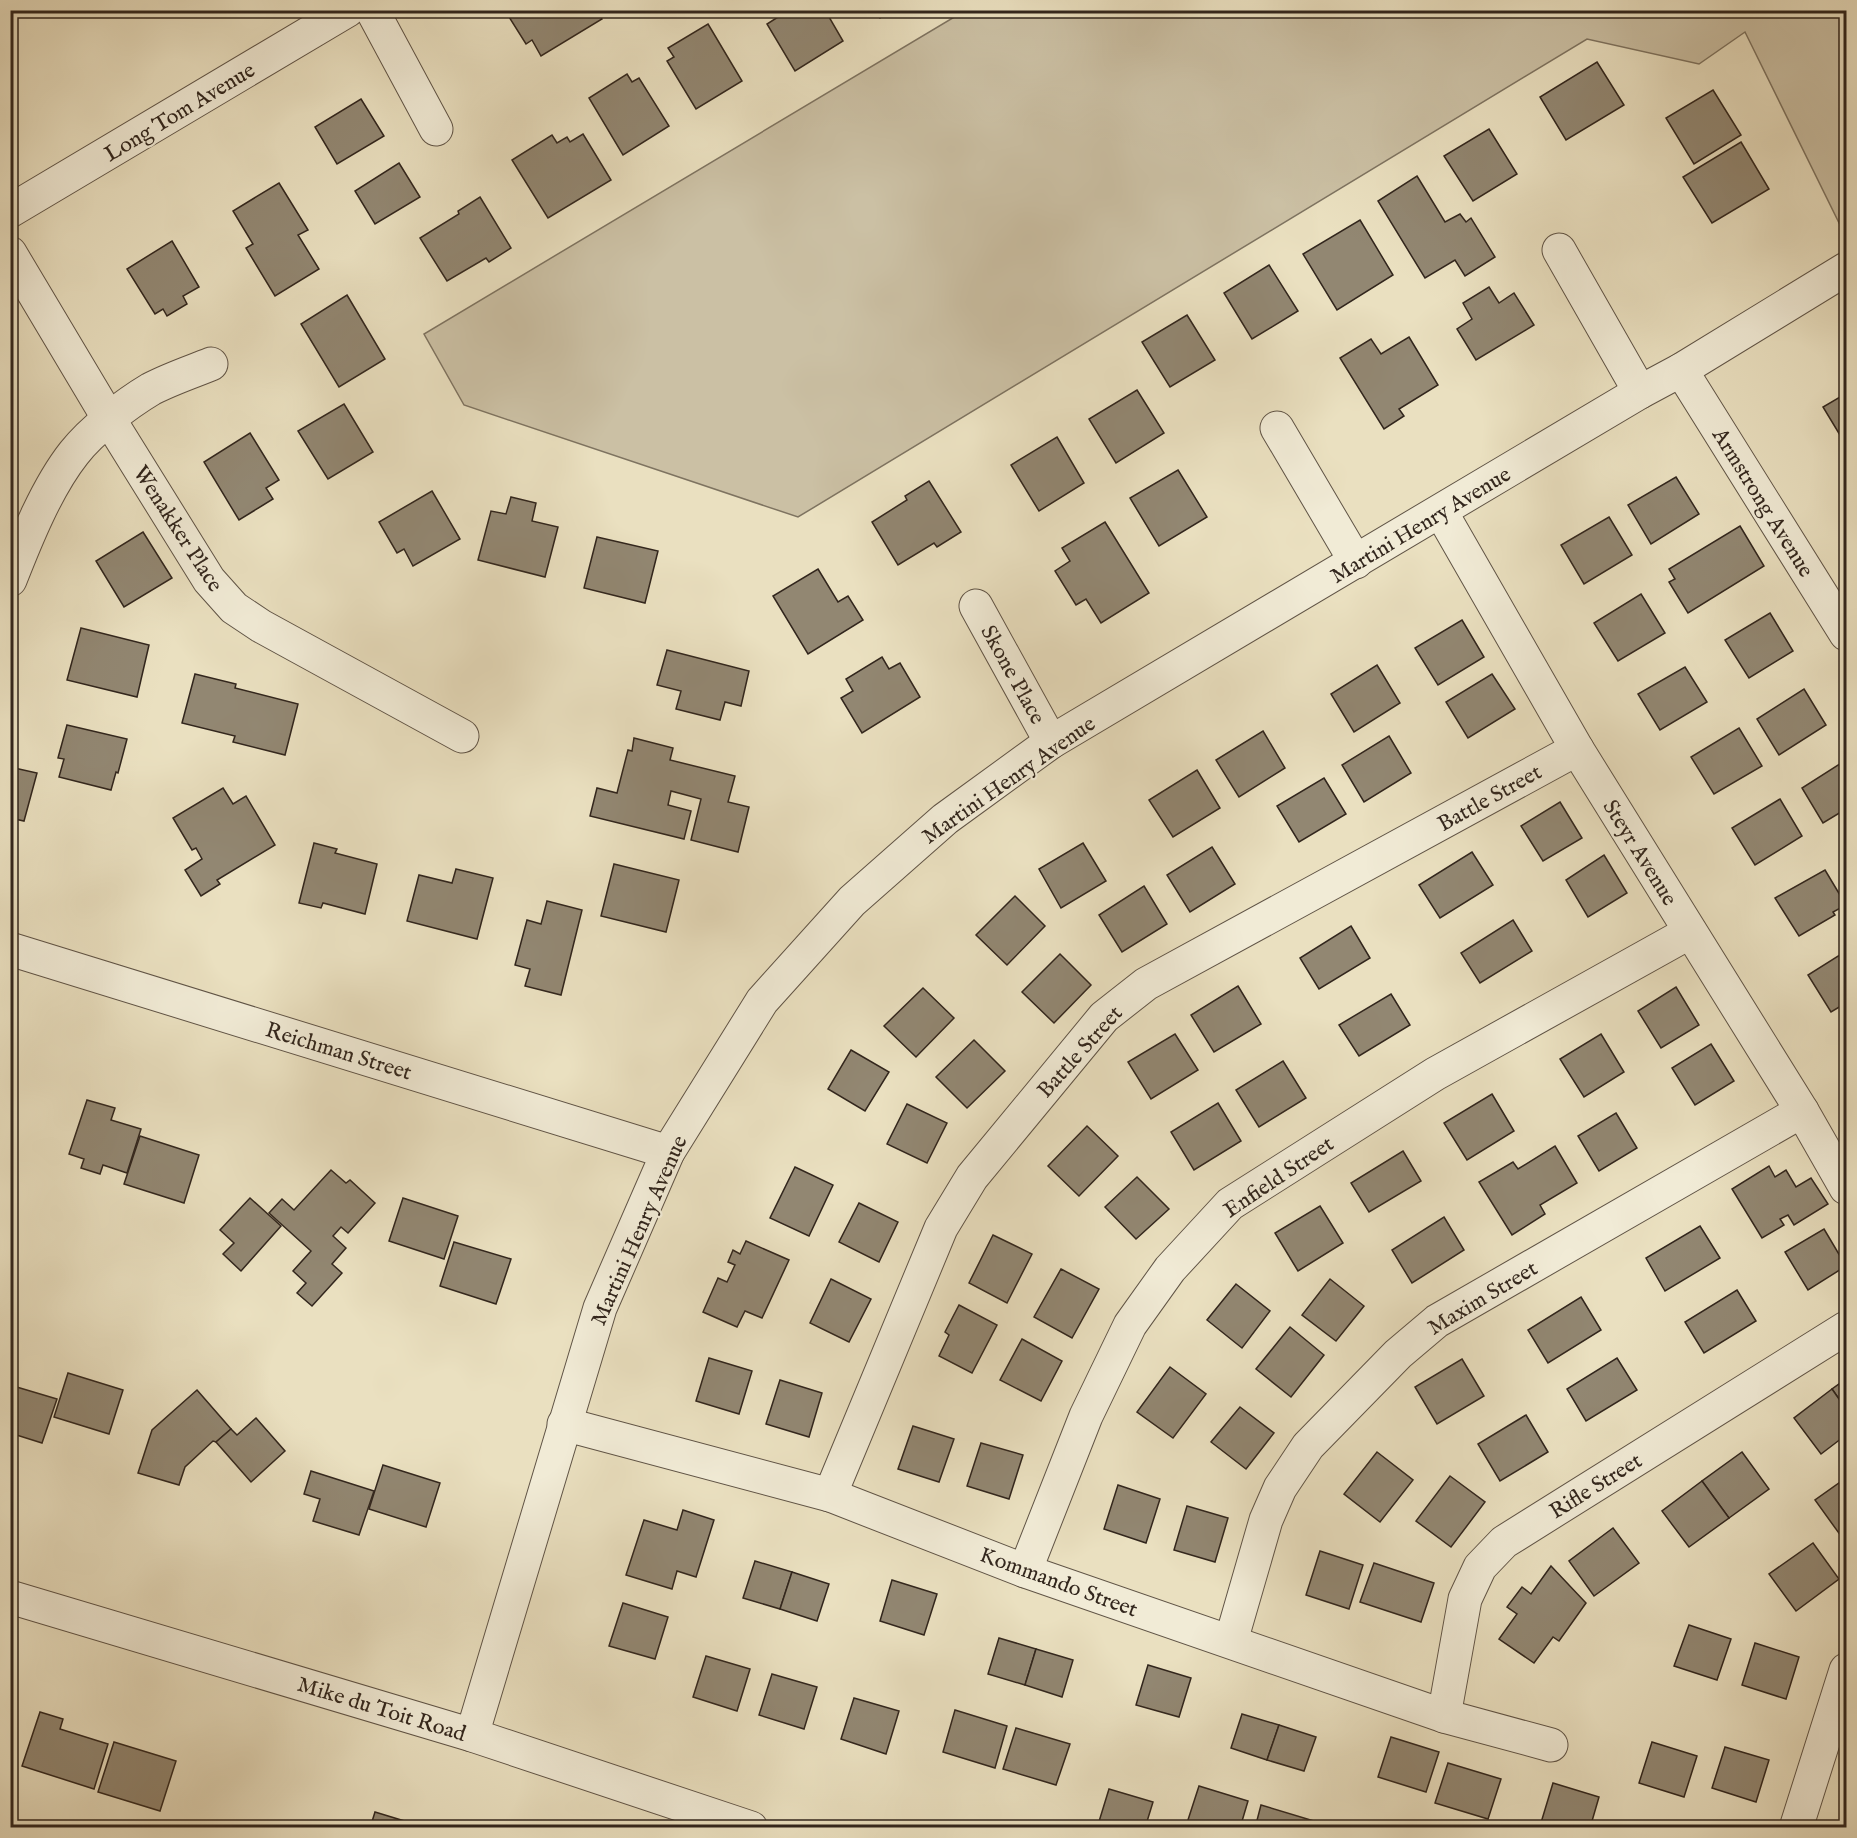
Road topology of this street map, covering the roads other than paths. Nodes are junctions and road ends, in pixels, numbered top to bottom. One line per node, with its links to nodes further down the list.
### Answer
1 (348, 10): 4 (street, Long Tom Avenue)
2 (372, 10): 3 (street)
3 (436, 129)
4 (10, 211)
5 (1558, 250): 10 (street)
6 (10, 253): 11 (street, Wenakker Place)
7 (1846, 269): 9 (street, Martini Henry Avenue)
8 (211, 364): 11 (street)
9 (1681, 370): 10 (street, Martini Henry Avenue); 17 (street, Armstrong Avenue)
10 (1640, 392): 13 (street, Martini Henry Avenue)
11 (109, 419): 15 (street); 18 (street, Wenakker Place)
12 (1277, 428): 14 (street)
13 (1442, 512): 14 (street, Martini Henry Avenue); 20 (street, Steyr Avenue)
14 (1356, 562): 19 (street, Martini Henry Avenue)
15 (10, 580)
16 (976, 606): 19 (street, Skone Place)
17 (1846, 634)
18 (462, 736)
19 (1051, 742): 24 (street, Martini Henry Avenue)
20 (1578, 749): 21 (street, Steyr Avenue); 28 (street, Battle Street)
21 (1690, 932): 23 (street, Steyr Avenue); 29 (street, Enfield Street)
22 (10, 948): 24 (street, Reichman Street)
23 (1802, 1111): 25 (street, Steyr Avenue); 31 (street, Maxim Street)
24 (668, 1152): 27 (street, Martini Henry Avenue)
25 (1846, 1188)
26 (1846, 1328): 33 (street, Rifle Street)
27 (564, 1424): 28 (street, Kommando Street); 34 (street, Martini Henry Avenue)
28 (830, 1495): 29 (street, Kommando Street)
29 (1025, 1571): 31 (street, Kommando Street)
30 (10, 1597): 34 (street, Mike du Toit Road)
31 (1231, 1641): 33 (street, Kommando Street)
32 (1846, 1670): 37 (street)
33 (1444, 1716): 35 (street, Kommando Street)
34 (472, 1735): 36 (street, Mike du Toit Road)
35 (1551, 1746)
36 (751, 1827)
37 (1796, 1827)

